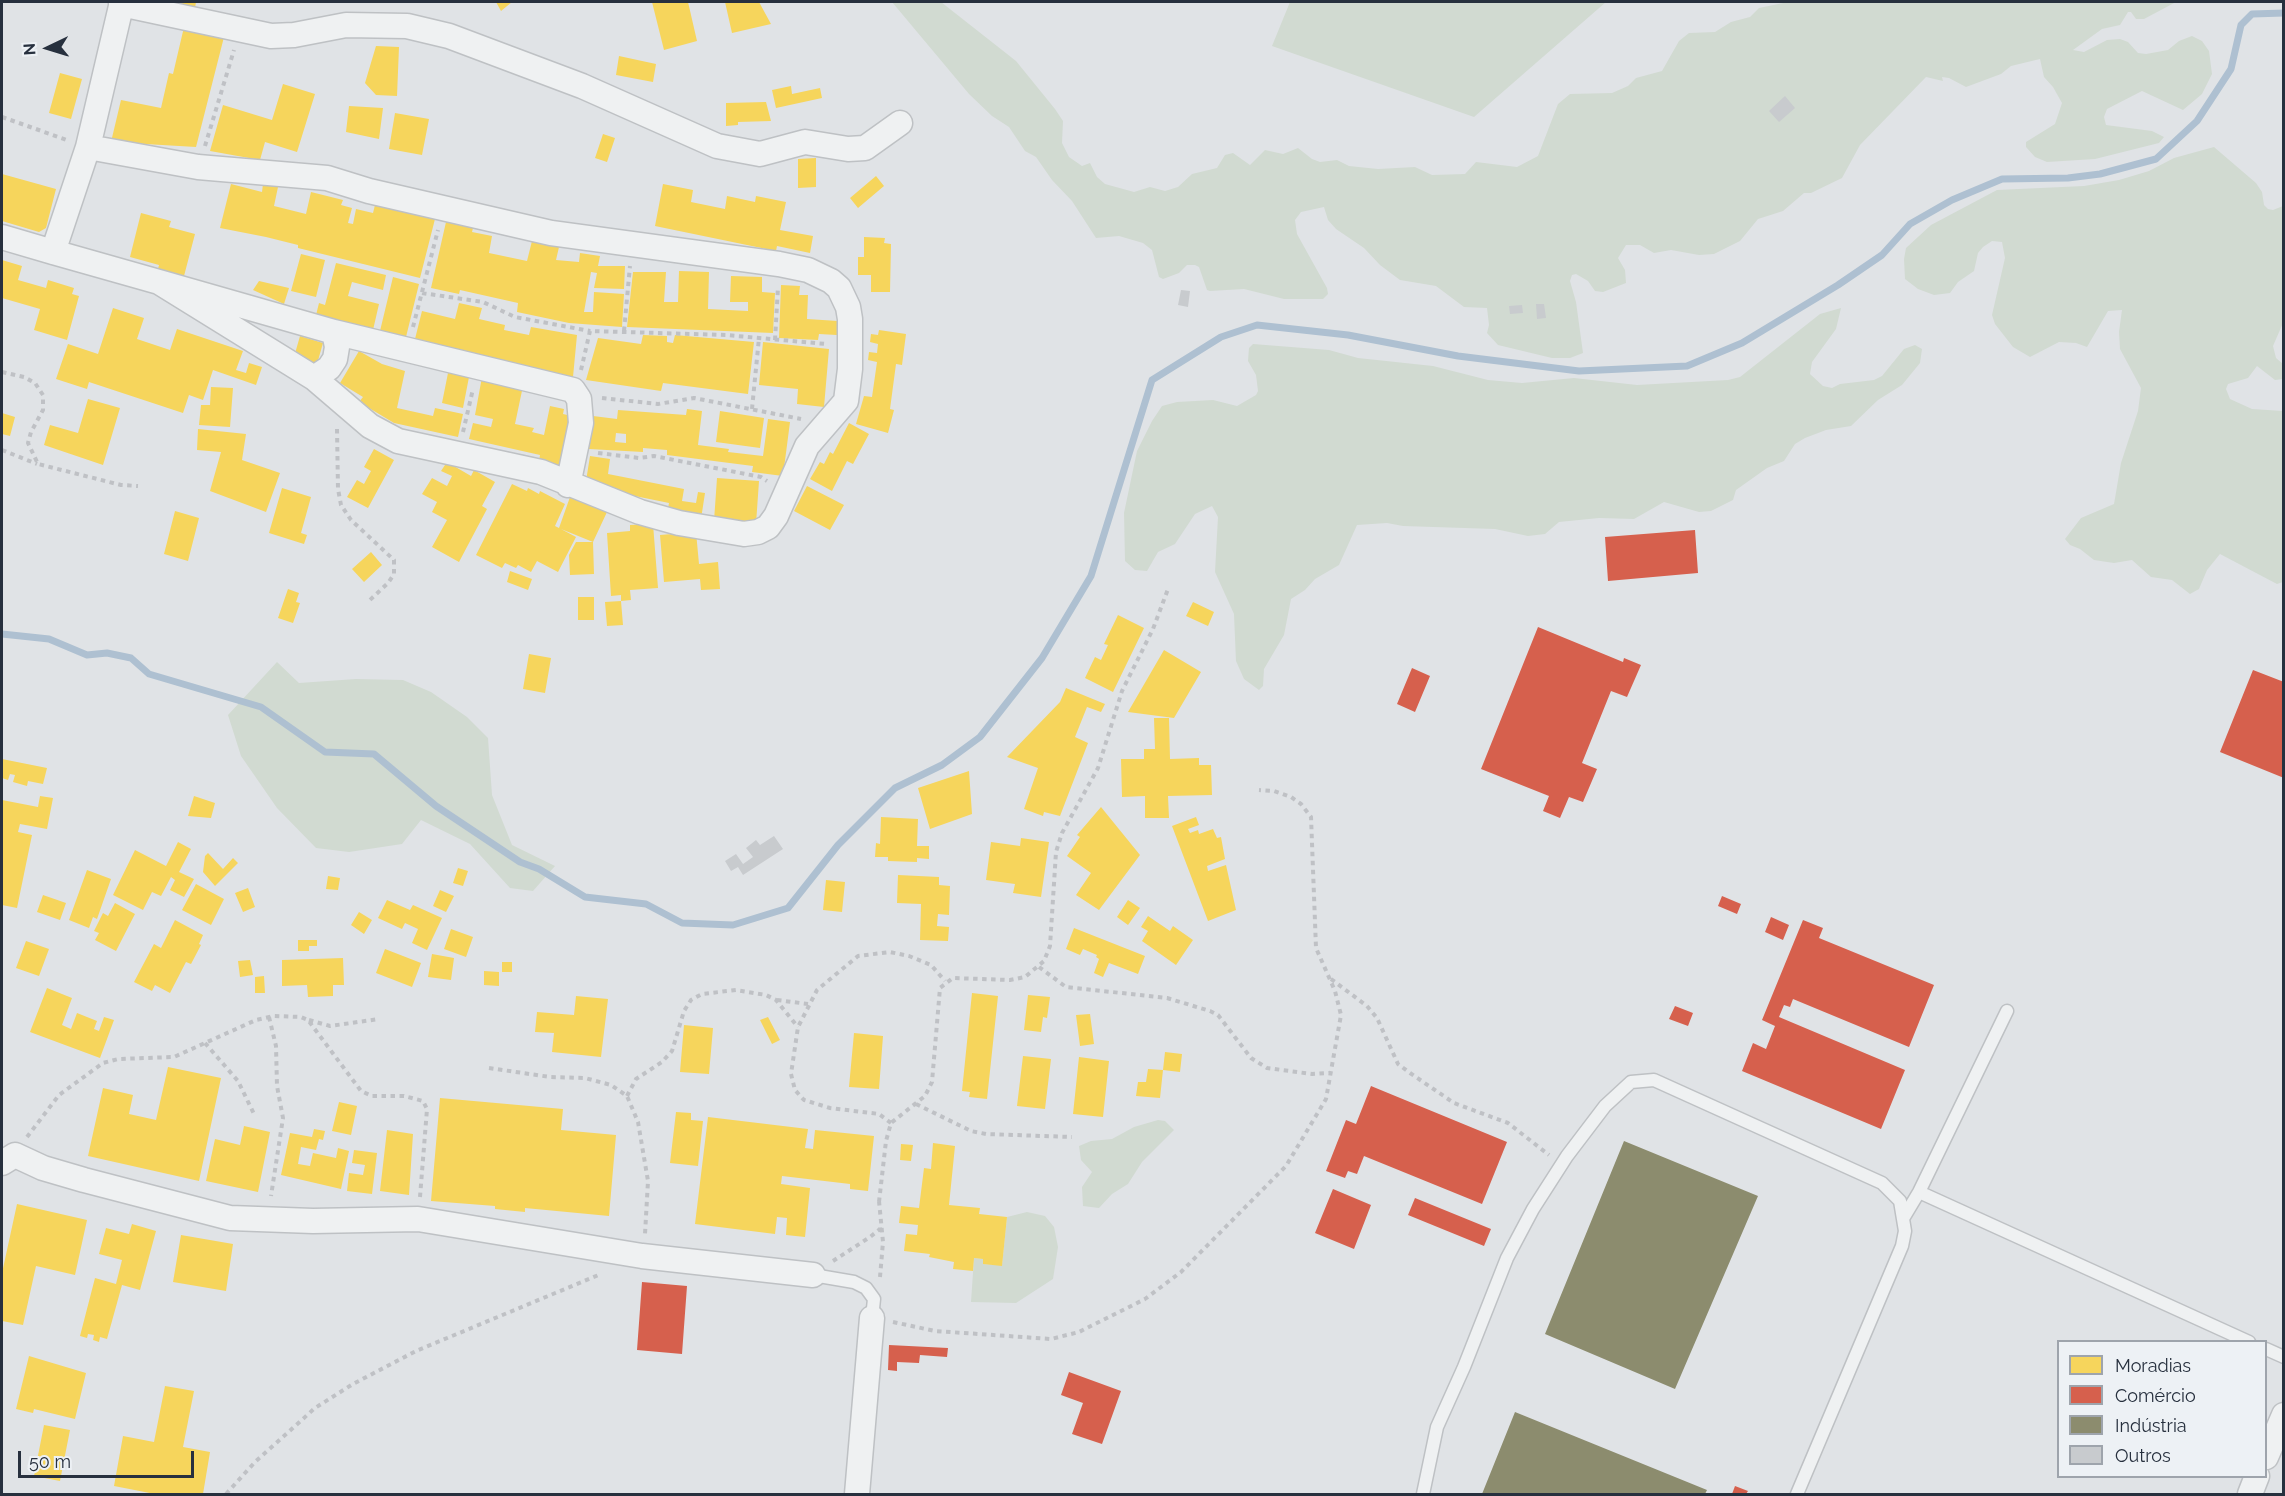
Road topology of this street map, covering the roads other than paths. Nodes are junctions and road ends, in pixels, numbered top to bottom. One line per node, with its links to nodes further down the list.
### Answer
1 (121, 3): 2 (street); 3 (street)
2 (900, 123)
3 (88, 147): 5 (street); 9 (street)
4 (2, 237): 5 (street)
5 (53, 252): 6 (street)
6 (159, 282): 7 (street); 8 (street)
7 (334, 332): 8 (street); 9 (street)
8 (314, 378): 9 (street)
9 (568, 485)
10 (2007, 1011): 12 (lane)
11 (8, 1159): 14 (street)
12 (1919, 1192): 13 (lane); 16 (lane)
13 (1904, 1217): 23 (lane); 24 (lane)
14 (813, 1275): 15 (lane)
15 (872, 1318): 22 (street)
16 (2247, 1340)
17 (2267, 1350): 18 (lane)
18 (2283, 1357)
19 (2283, 1415): 20 (street)
20 (2267, 1452)
21 (2257, 1478): 25 (street)
22 (857, 1494)
23 (1423, 1494)
24 (1797, 1494)
25 (2250, 1494)

